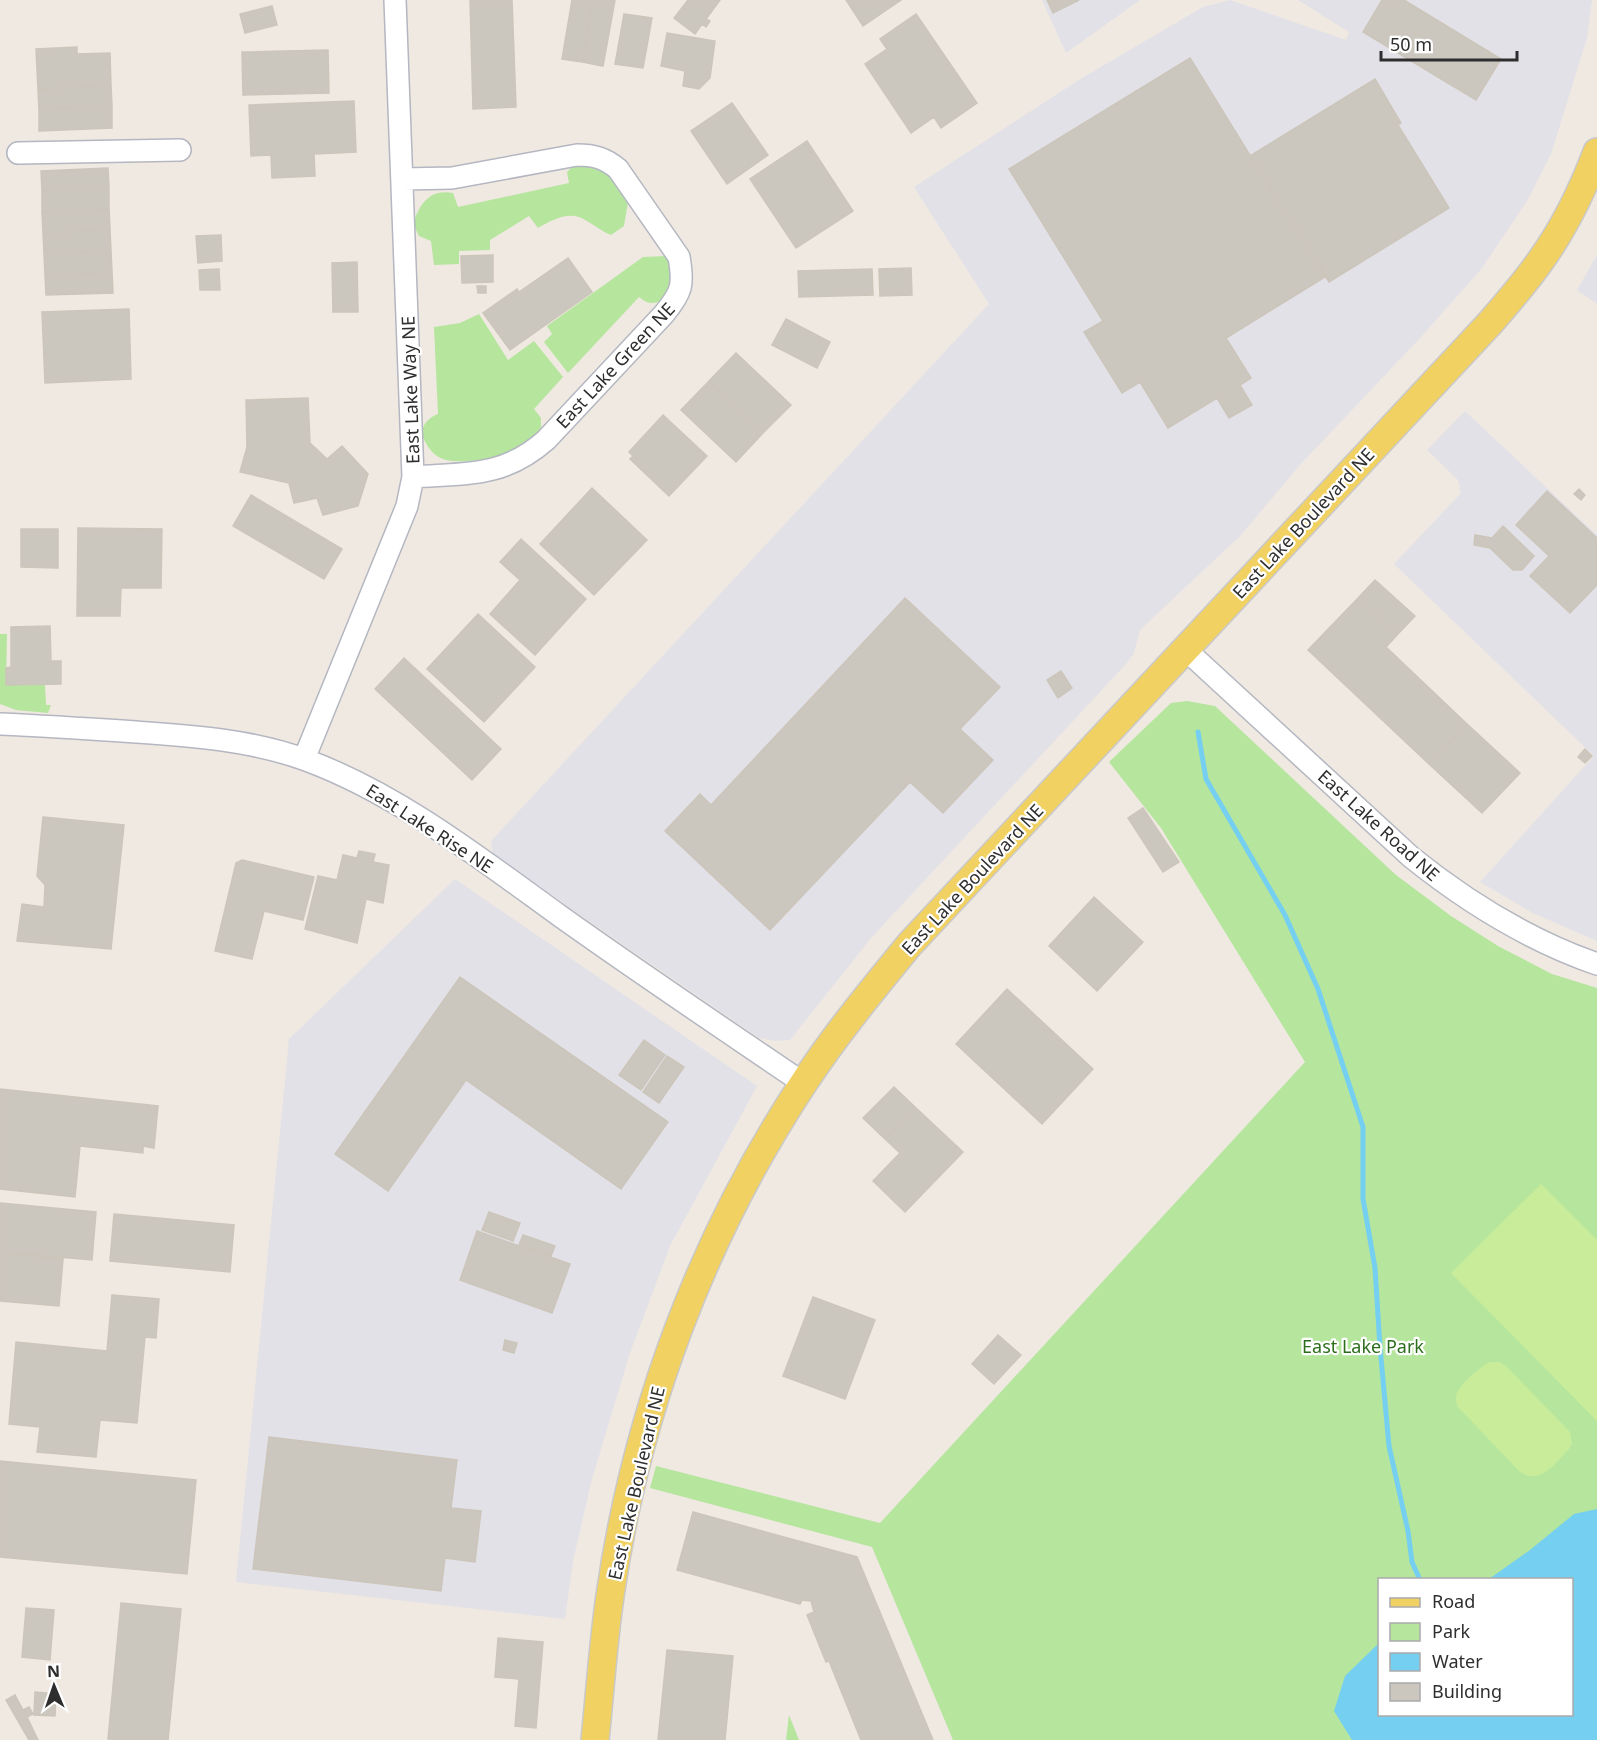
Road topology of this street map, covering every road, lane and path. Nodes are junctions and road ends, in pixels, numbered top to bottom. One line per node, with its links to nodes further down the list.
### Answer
1 (395, 0): 5 (street, East Lake Way NE)
2 (180, 150): 4 (street)
3 (1597, 152): 7 (main road, East Lake Boulevard NE)
4 (18, 153)
5 (403, 179): 6 (street, East Lake Way NE); 6 (street, East Lake Green NE)
6 (412, 477): 9 (street, East Lake Way NE)
7 (1186, 650): 10 (street, East Lake Road NE); 11 (main road, East Lake Boulevard NE)
8 (0, 724): 9 (street, East Lake Rise NE)
9 (304, 759): 11 (street, East Lake Rise NE)
10 (1597, 964)
11 (803, 1083): 12 (main road, East Lake Boulevard NE)
12 (595, 1740)

